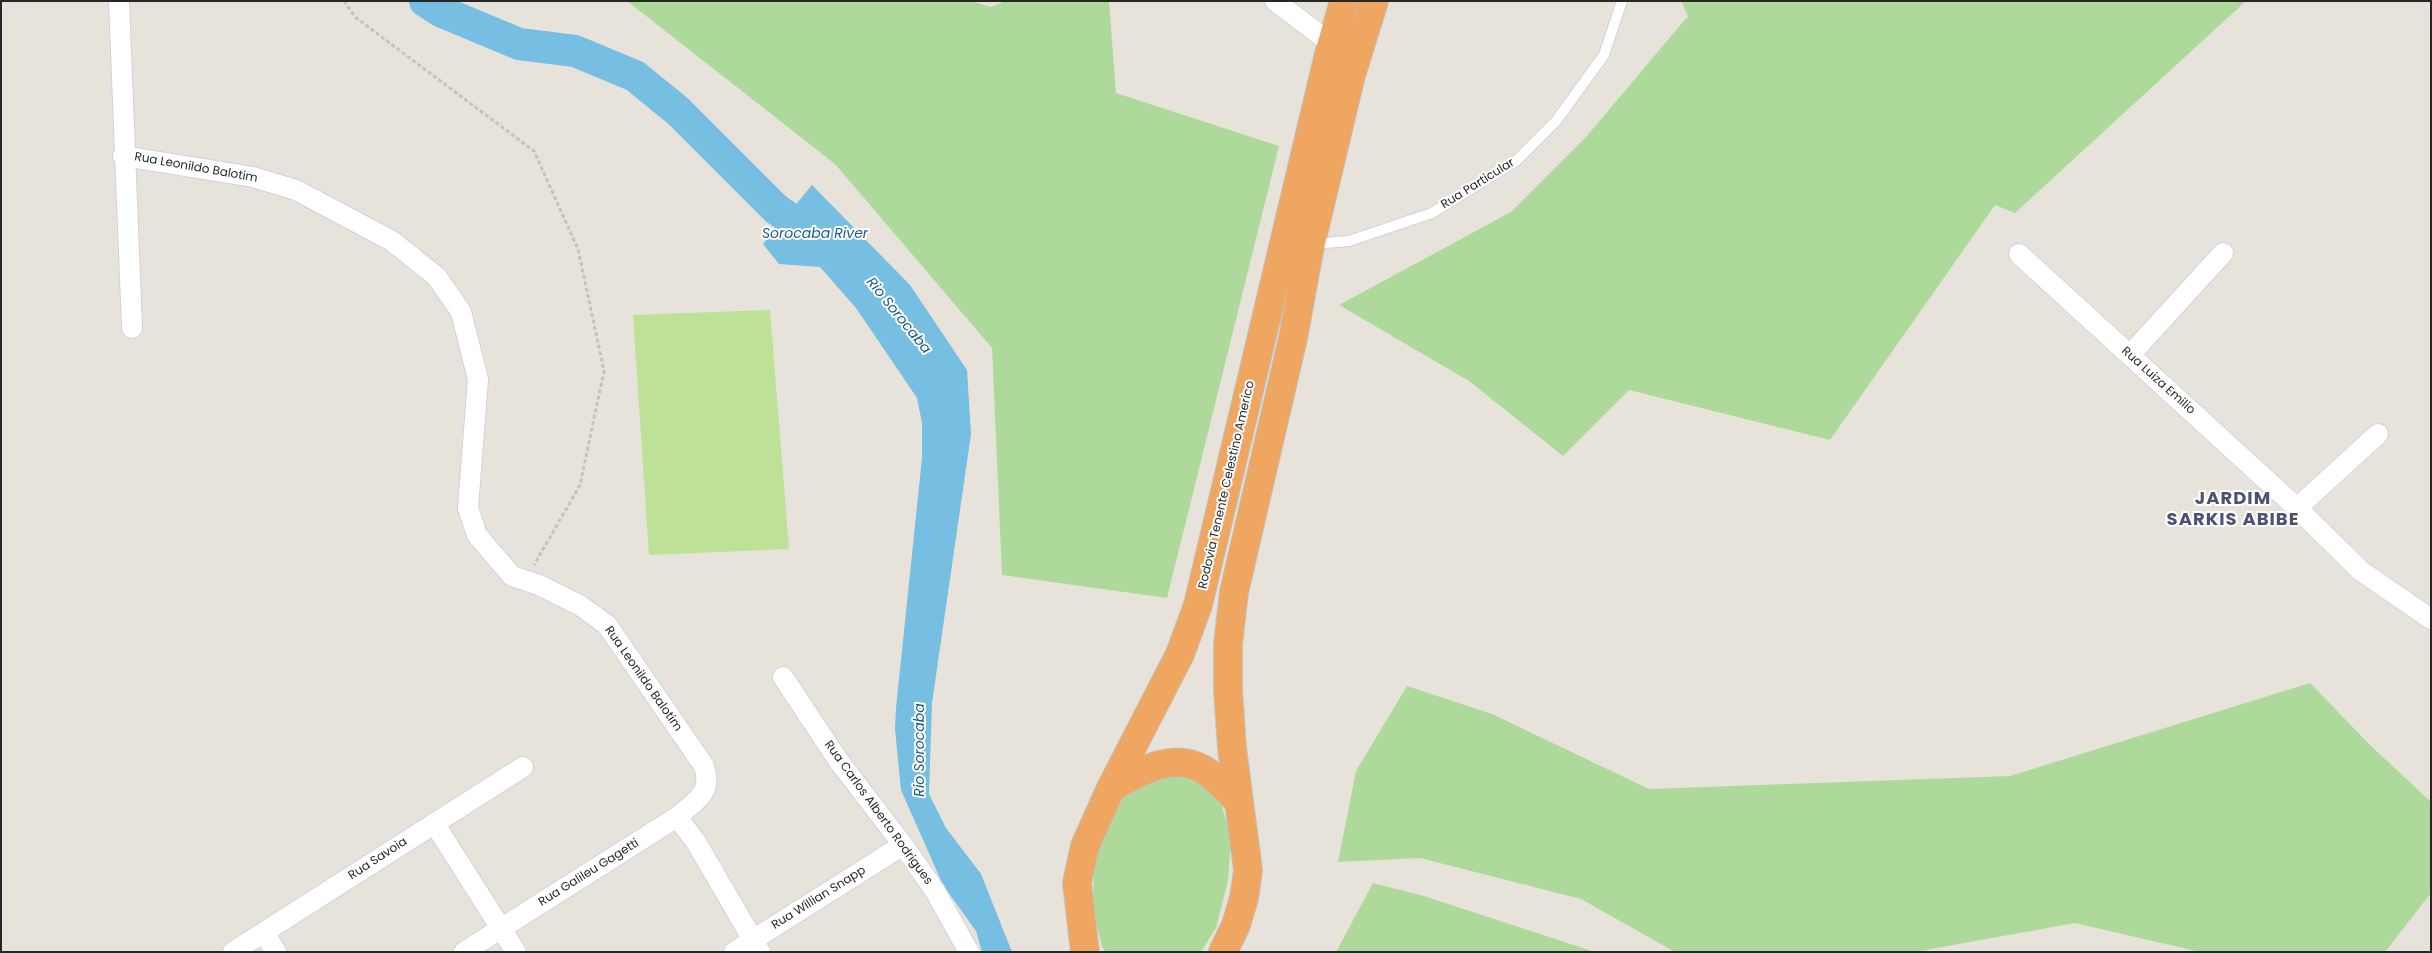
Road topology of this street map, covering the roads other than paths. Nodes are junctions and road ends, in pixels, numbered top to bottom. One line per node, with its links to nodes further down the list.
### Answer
1 (119, 1): 7 (street)
2 (1275, 1): 6 (street)
3 (1344, 1): 6 (highway, Rodovia Tenente Celestino Americo)
4 (1374, 1): 8 (highway)
5 (1622, 1): 8 (lane, Rua Particular)
6 (1332, 44): 18 (highway, Rodovia Tenente Celestino Americo)
7 (123, 156): 11 (street); 20 (street, Rua Leonildo Balotim)
8 (1311, 244): 19 (highway)
9 (2223, 253): 12 (street)
10 (2019, 254): 12 (street, Rua Luiza Emilio)
11 (132, 328)
12 (2130, 355): 14 (street, Rua Luiza Emilio)
13 (2378, 434): 14 (street)
14 (2297, 508): 15 (street, Rua Luiza Emilio)
15 (2431, 619)
16 (784, 677): 22 (street, Rua Carlos Alberto Rodrigues)
17 (523, 768): 21 (street, Rua Savoia)
18 (1111, 788): 19 (highway); 32 (highway, Rodovia Tenente Celestino Americo)
19 (1238, 801): 33 (highway)
20 (677, 817): 23 (street, Rua Galileu Gagetti); 25 (street)
21 (434, 823): 23 (street); 24 (street, Rua Savoia)
22 (903, 845): 25 (street, Rua Willian Snapp); 31 (street, Rua Carlos Alberto Rodrigues)
23 (501, 928): 28 (street, Rua Galileu Gagetti); 29 (street)
24 (264, 932): 26 (street, Rua Savoia); 27 (street)
25 (756, 946): 30 (street, Rua Willian Snapp)
26 (233, 952)
27 (276, 952)
28 (464, 952)
29 (516, 952)
30 (734, 952)
31 (969, 952)
32 (1085, 952)
33 (1223, 952)

